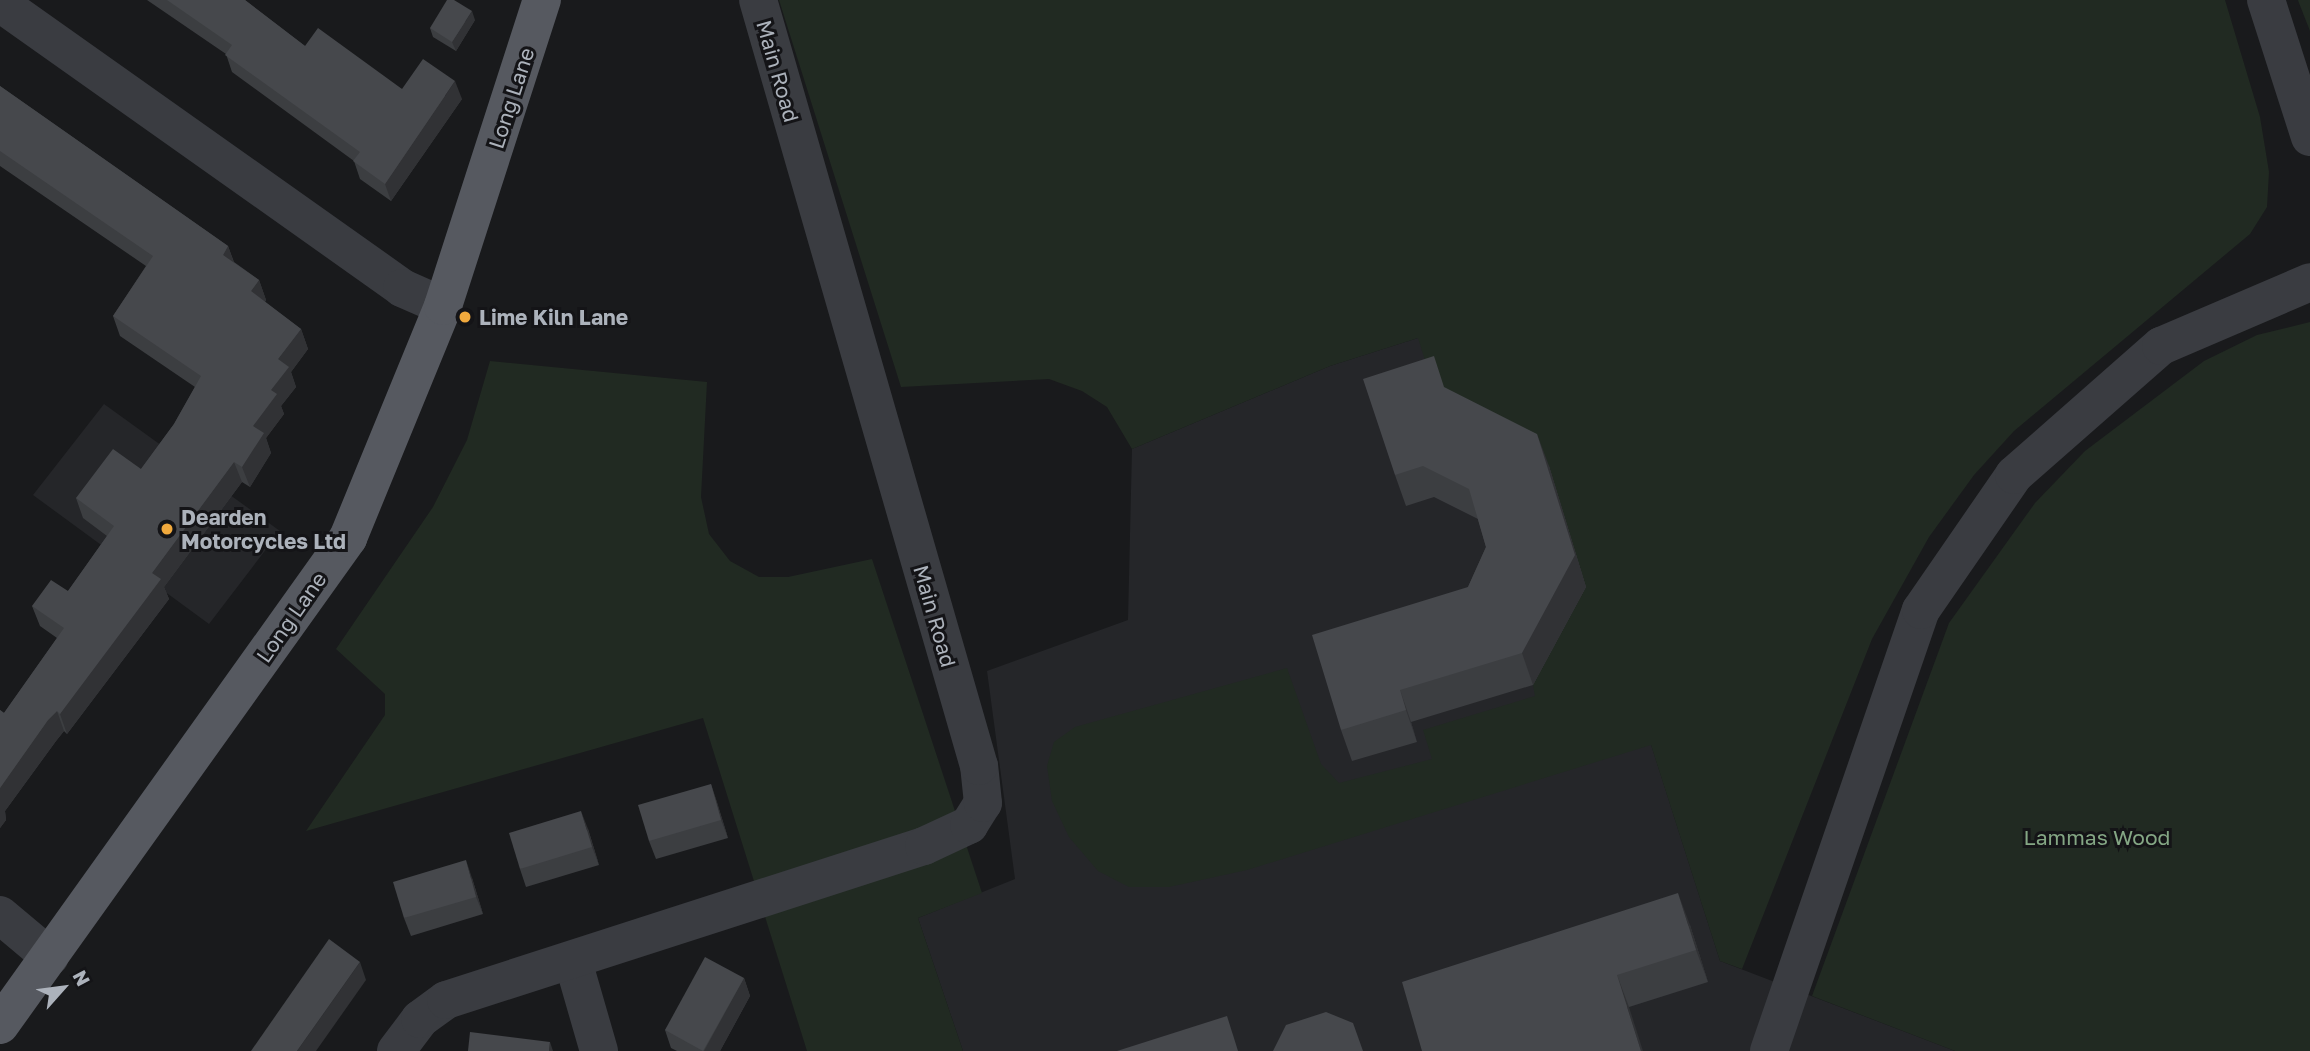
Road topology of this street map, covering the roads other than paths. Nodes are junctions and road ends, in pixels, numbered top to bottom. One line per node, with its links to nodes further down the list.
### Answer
1 (542, 0): 7 (main road, Long Lane)
2 (758, 0): 10 (street, Main Road)
3 (2266, 0): 5 (street)
4 (0, 3): 7 (street)
5 (2310, 137)
6 (2310, 282): 14 (street)
7 (443, 306): 9 (main road, Long Lane)
8 (0, 915): 9 (street)
9 (50, 957): 11 (main road, Long Lane)
10 (573, 961): 12 (street, Main Road); 13 (street)
11 (0, 1025)
12 (396, 1051)
13 (600, 1051)
14 (1769, 1051)

